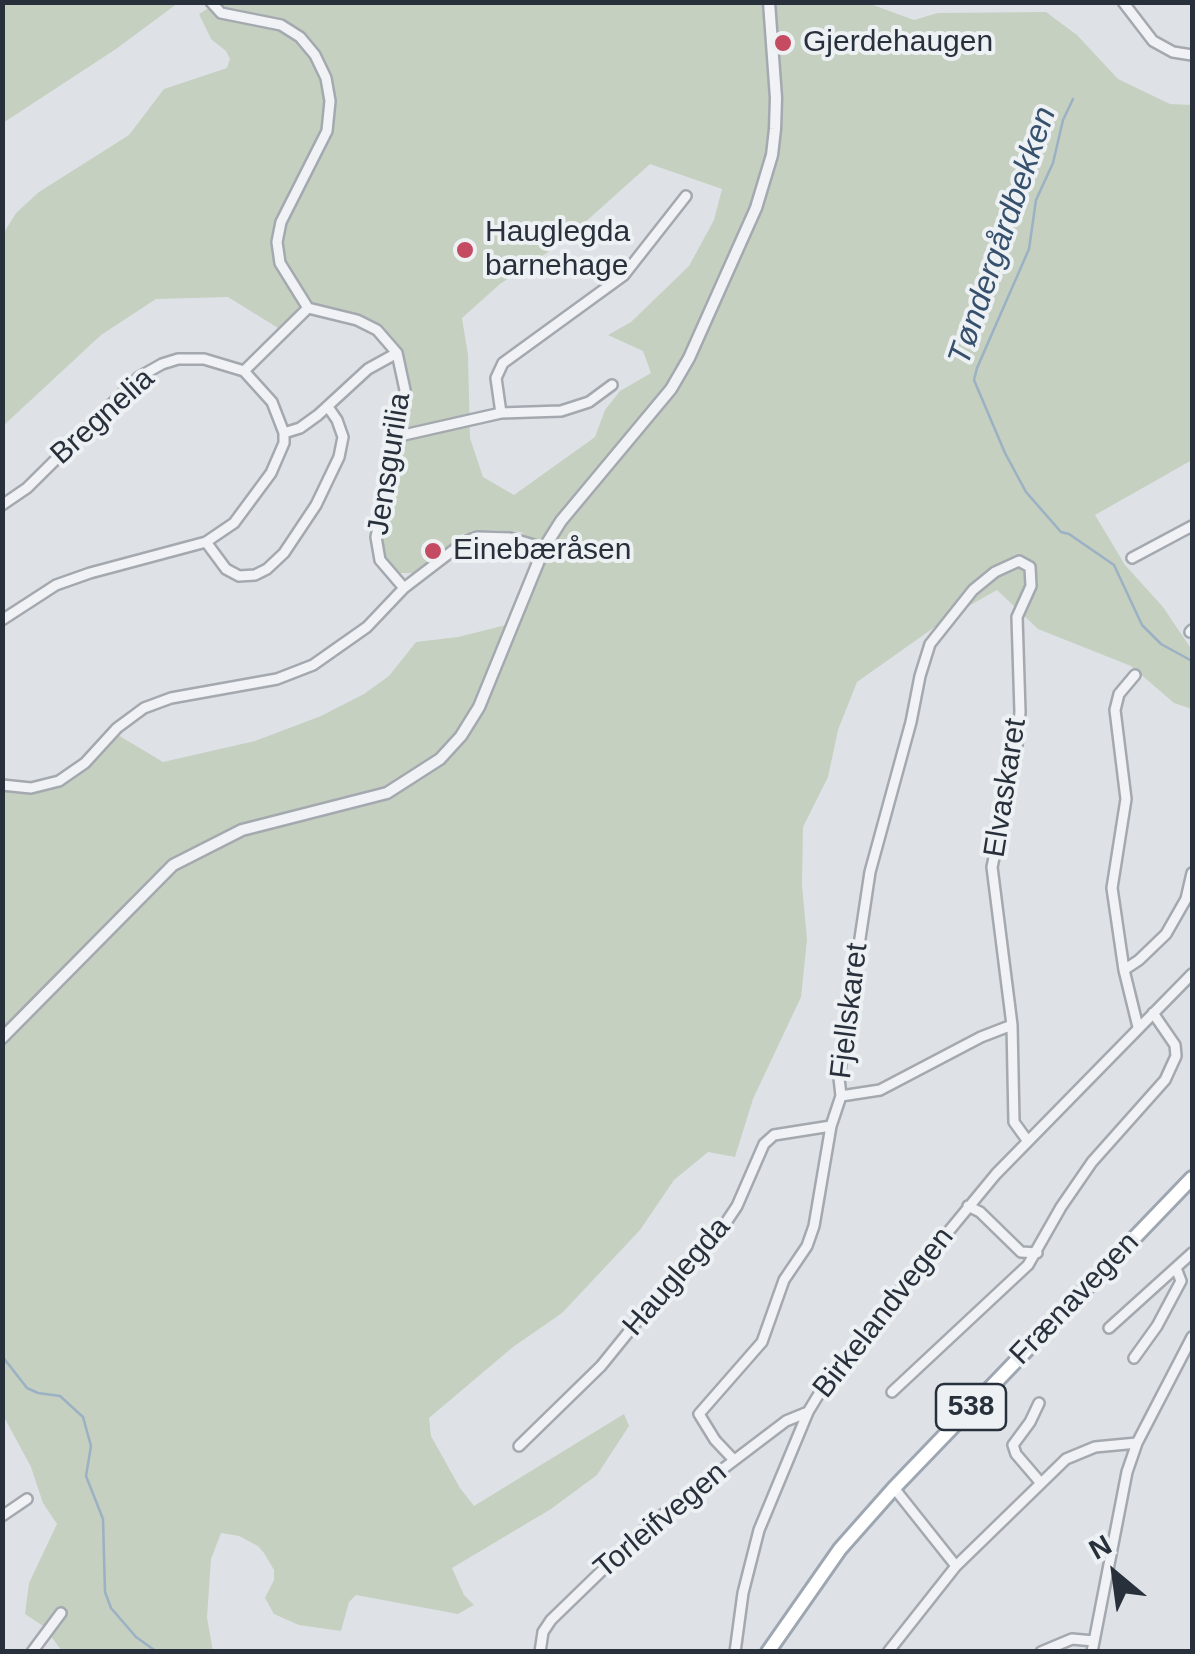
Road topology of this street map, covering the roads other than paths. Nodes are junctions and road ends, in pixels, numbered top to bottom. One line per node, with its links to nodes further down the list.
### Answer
1 (211, 2): 6 (street)
2 (769, 2): 17 (street)
3 (1123, 2): 4 (street)
4 (1192, 55)
5 (686, 196): 11 (street)
6 (308, 308): 7 (street, Jensgurilia); 8 (street)
7 (397, 353): 10 (street); 13 (street, Jensgurilia)
8 (244, 371): 12 (street); 14 (street, Bregnelia)
9 (612, 385): 11 (street)
10 (328, 407): 12 (street); 16 (street)
11 (501, 413): 13 (street)
12 (284, 433): 16 (street)
13 (395, 437): 20 (street, Jensgurilia)
14 (2, 505)
15 (1192, 526): 18 (street)
16 (206, 542): 21 (street)
17 (544, 548): 20 (street); 30 (street)
18 (1132, 558)
19 (1019, 561): 28 (street, Elvaskaret); 31 (street, Fjellskaret)
20 (404, 588): 23 (street)
21 (2, 620)
22 (1135, 675): 25 (street)
23 (2, 784)
24 (1192, 873): 25 (street)
25 (1124, 970): 29 (street)
26 (1192, 974): 27 (street, Birkelandvegen)
27 (1153, 1013): 29 (street, Birkelandvegen); 36 (street)
28 (1012, 1025): 31 (street); 33 (street, Elvaskaret)
29 (1138, 1027): 33 (street, Birkelandvegen)
30 (2, 1038)
31 (840, 1096): 32 (street, Fjellskaret)
32 (831, 1126): 46 (street, Hauglegda); 47 (street, Fjellskaret)
33 (1027, 1140): 35 (street, Birkelandvegen)
34 (1192, 1178): 49 (main road, Frænavegen / 538)
35 (968, 1206): 36 (street, Birkelandvegen); 44 (street, Birkelandvegen)
36 (1038, 1253): 42 (street)
37 (1192, 1253): 38 (street)
38 (1176, 1268): 39 (street); 41 (street)
39 (1109, 1328)
40 (1192, 1337): 45 (street)
41 (1134, 1358)
42 (892, 1392)
43 (1039, 1403): 48 (street)
44 (808, 1412): 47 (street, Torleifvegen); 57 (street, Birkelandvegen)
45 (1137, 1442): 48 (street); 54 (street)
46 (519, 1446)
47 (733, 1460): 56 (street, Torleifvegen)
48 (1040, 1482): 52 (street)
49 (894, 1488): 52 (street); 58 (main road, Frænavegen / 538)
50 (26, 1498): 51 (street)
51 (2, 1516)
52 (956, 1566): 59 (street)
53 (62, 1613): 55 (street)
54 (1093, 1646): 60 (street)
55 (32, 1652)
56 (540, 1652)
57 (735, 1652)
58 (768, 1652)
59 (888, 1652)
60 (1041, 1652)

